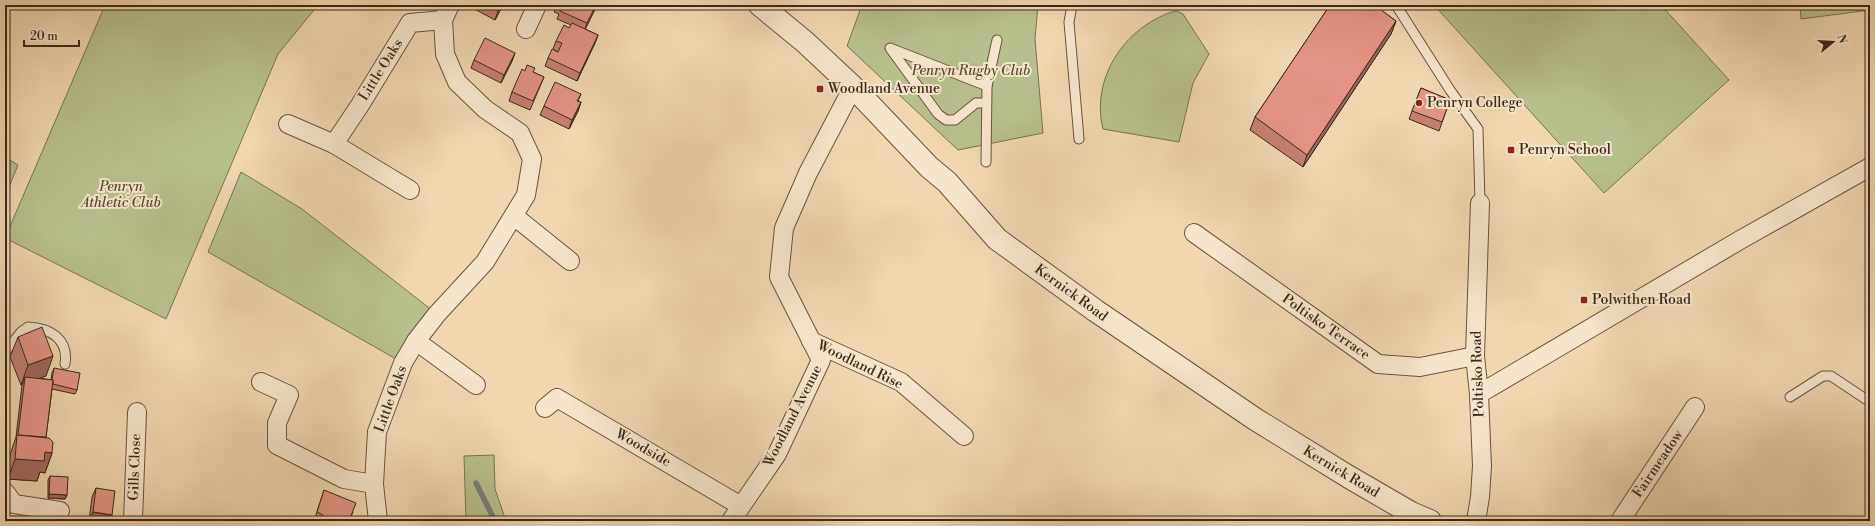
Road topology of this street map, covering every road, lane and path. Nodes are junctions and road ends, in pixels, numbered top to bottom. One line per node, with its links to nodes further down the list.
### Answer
1 (537, 5): 6 (street)
2 (760, 5): 9 (street, Kernick Road)
3 (1072, 5): 12 (lane)
4 (1396, 5): 17 (lane)
5 (446, 12): 13 (street, Little Oaks); 18 (street, Little Oaks)
6 (526, 29)
7 (997, 40): 8 (lane)
8 (987, 86): 10 (lane); 10 (lane)
9 (853, 87): 22 (street, Woodland Avenue); 42 (street, Kernick Road)
10 (987, 103): 14 (lane)
11 (288, 124): 13 (street)
12 (1079, 139)
13 (334, 144): 16 (street)
14 (986, 162)
15 (1870, 167): 28 (street)
16 (410, 190)
17 (1480, 203): 24 (street, Poltisko Road)
18 (514, 216): 20 (street); 21 (street, Little Oaks)
19 (1194, 233): 24 (street, Poltisko Terrace)
20 (570, 262)
21 (416, 341): 27 (street); 35 (street, Little Oaks)
22 (811, 341): 34 (street, Woodland Rise); 37 (street, Woodland Avenue)
23 (5, 352): 25 (lane)
24 (1475, 356): 28 (street, Poltisko Road)
25 (65, 364)
26 (262, 382): 35 (street)
27 (476, 385)
28 (1479, 394): 43 (street, Poltisko Road)
29 (1790, 396): 30 (lane)
30 (1870, 402)
31 (1695, 407): 44 (street, Fairmeadow)
32 (545, 408): 37 (street, Woodside)
33 (137, 412): 39 (street, Gills Close)
34 (964, 436)
35 (374, 484): 40 (street, Little Oaks)
36 (5, 492): 38 (street)
37 (741, 506): 41 (street, Woodland Avenue)
38 (60, 511)
39 (134, 521)
40 (378, 521)
41 (731, 521)
42 (1430, 521)
43 (1476, 521)
44 (1620, 521)

